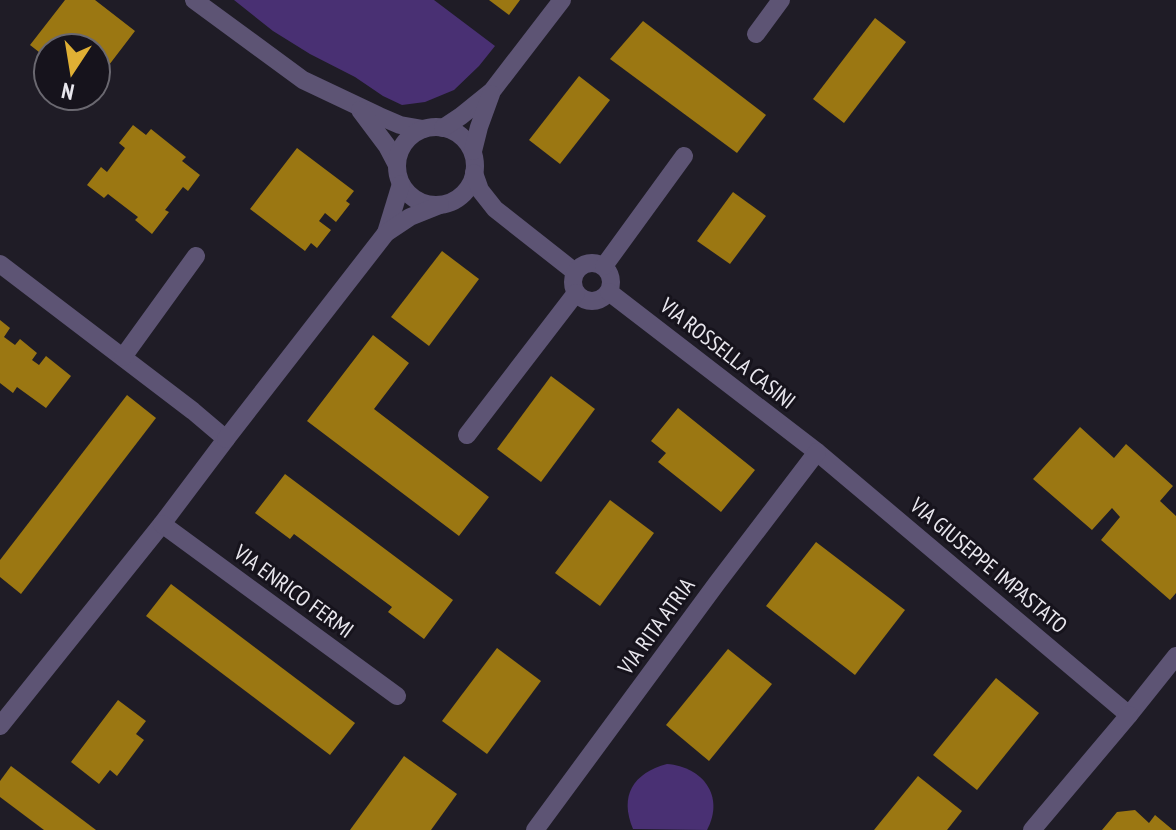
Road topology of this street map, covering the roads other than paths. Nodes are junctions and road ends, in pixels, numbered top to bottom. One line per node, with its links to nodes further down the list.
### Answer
1 (194, 0): 6 (street)
2 (562, 0): 5 (street)
3 (781, 0): 4 (street)
4 (756, 34)
5 (492, 91): 7 (street); 9 (street)
6 (358, 108): 8 (street); 11 (street)
7 (443, 128): 8 (street); 9 (street)
8 (423, 129): 11 (street)
9 (473, 151): 12 (street)
10 (684, 156): 20 (street)
11 (397, 165): 13 (street)
12 (474, 173): 14 (street); 16 (street)
13 (401, 184): 15 (street); 17 (street)
14 (462, 196): 15 (street); 16 (street)
15 (440, 205): 17 (street)
16 (495, 209): 21 (street)
17 (386, 233): 26 (street)
18 (196, 256): 24 (street)
19 (0, 264): 24 (street)
20 (604, 266): 21 (street); 22 (street)
21 (575, 272): 23 (street)
22 (609, 292): 23 (street); 27 (street, VIA ROSSELLA CASINI)
23 (576, 293): 25 (street)
24 (123, 357): 26 (street)
25 (467, 435)
26 (226, 439): 28 (street)
27 (817, 452): 31 (street, VIA GIUSEPPE IMPASTATO); 33 (street, VIA RITA ATRIA)
28 (162, 524): 30 (street, VIA ENRICO FERMI); 32 (street)
29 (1176, 656): 31 (street)
30 (397, 696)
31 (1129, 715): 34 (street)
32 (0, 726)
33 (535, 830)
34 (1032, 830)

